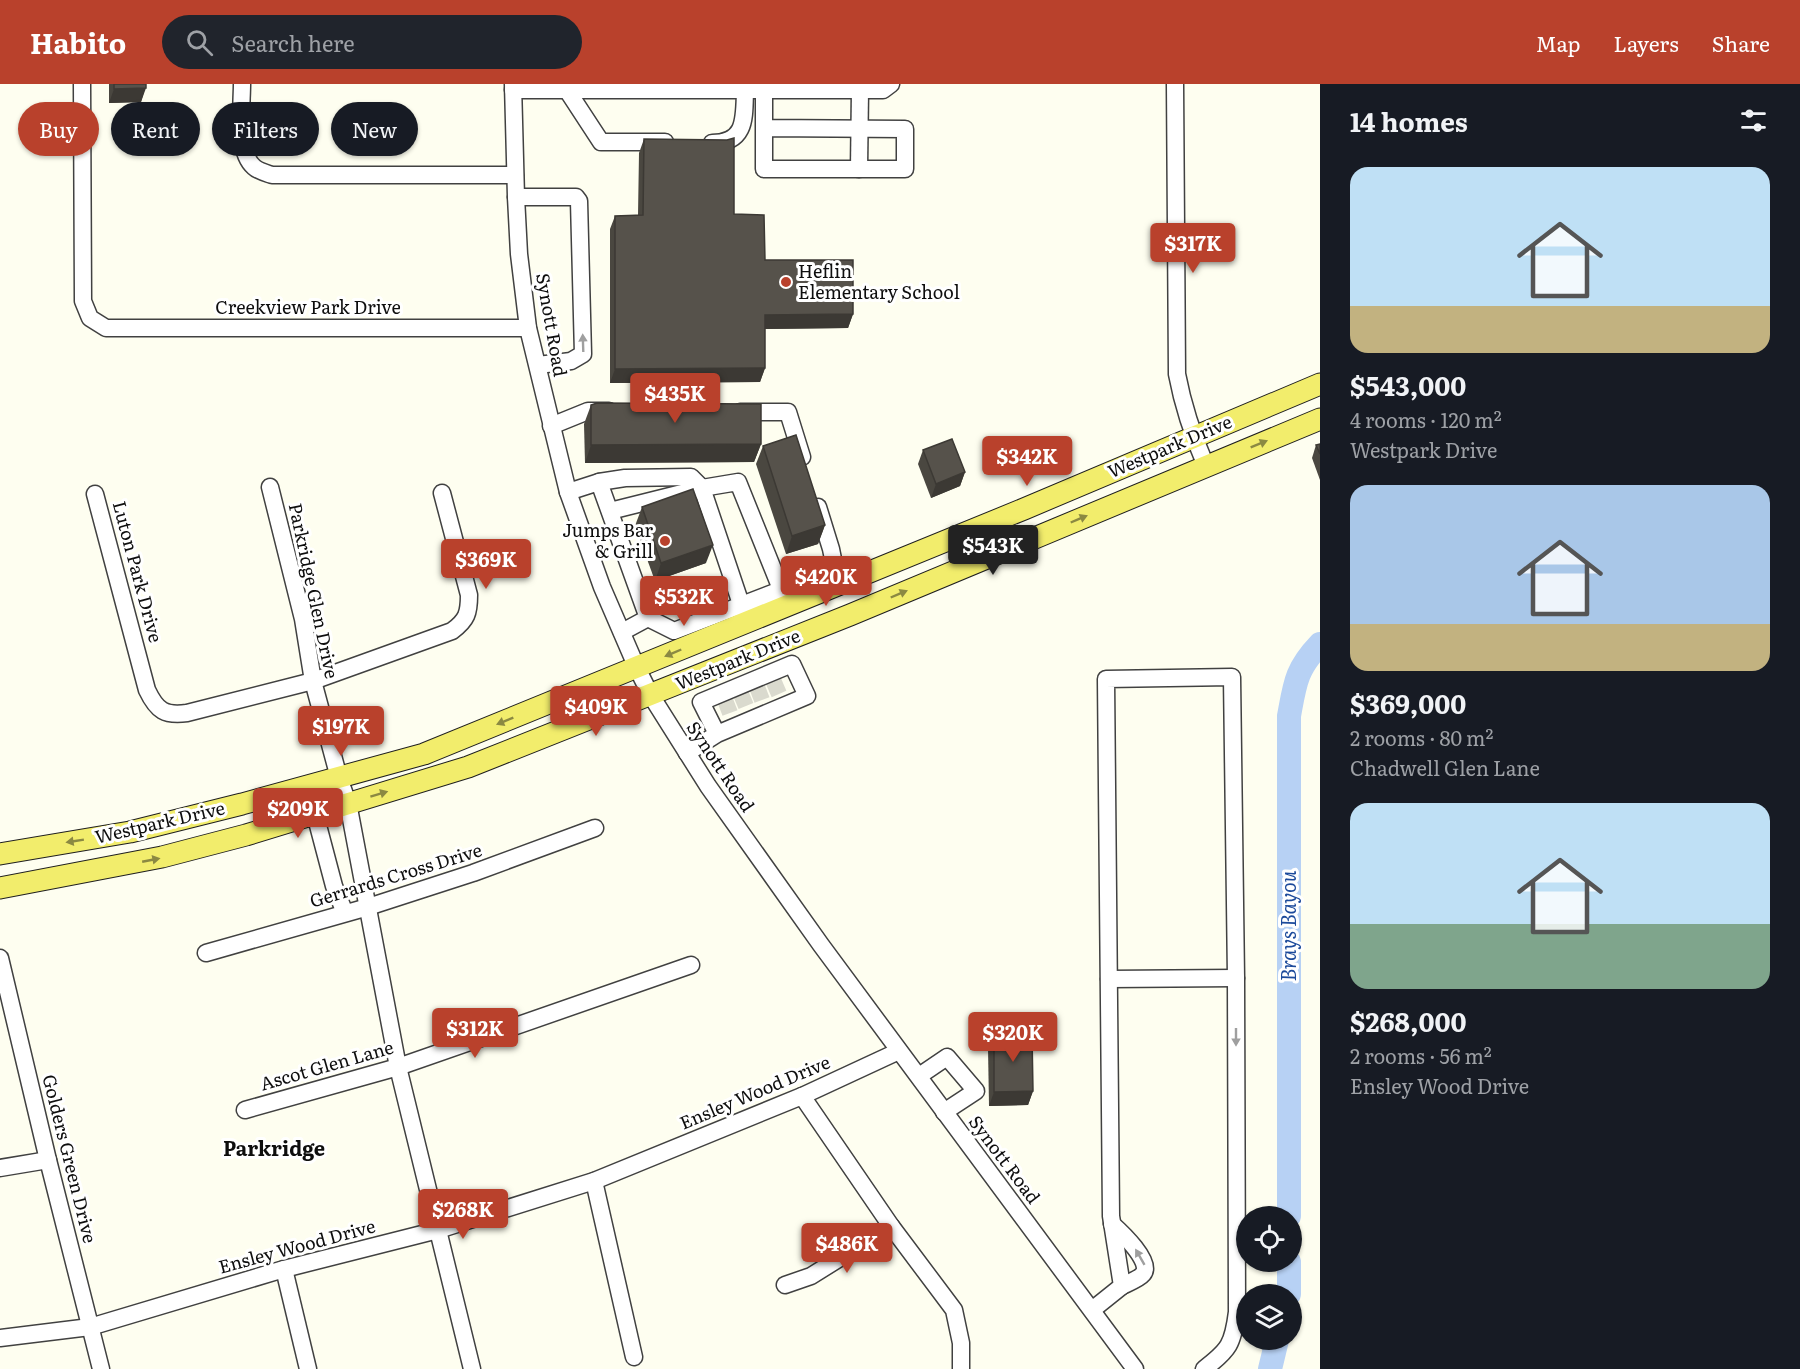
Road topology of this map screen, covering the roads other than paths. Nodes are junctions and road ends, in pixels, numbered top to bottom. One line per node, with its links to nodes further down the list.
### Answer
1 (82, 84): 17 (street, Creekview Park Drive)
2 (242, 84): 15 (street)
3 (891, 84): 9 (street)
4 (1175, 84): 24 (street)
5 (513, 87): 6 (street); 15 (street, Synott Road)
6 (558, 88): 7 (street); 12 (street)
7 (736, 88): 8 (street); 13 (street)
8 (764, 90): 9 (street); 10 (street)
9 (860, 90): 11 (street)
10 (764, 128): 11 (street); 14 (street)
11 (859, 129): 14 (street); 14 (street)
12 (678, 142)
13 (700, 143)
14 (858, 169)
15 (515, 175): 16 (street, Synott Road)
16 (516, 197): 17 (street, Synott Road); 18 (street, one-way to 16)
17 (528, 328): 18 (street, Synott Road)
18 (538, 365): 23 (street, Synott Road)
19 (1320, 384): 24 (main road, Westpark Drive)
20 (623, 411): 23 (street)
21 (729, 412): 26 (street)
22 (1320, 419): 25 (main road, Westpark Drive, one-way to 22)
23 (551, 426): 30 (street, Synott Road)
24 (1193, 437): 25 (street); 35 (main road, Westpark Drive)
25 (1206, 466): 38 (main road, Westpark Drive, one-way to 25)
26 (806, 469)
27 (598, 482): 29 (street); 30 (street); 34 (street)
28 (270, 488): 44 (street, Parkridge Glen Drive)
29 (702, 488): 34 (street); 36 (street); 37 (street)
30 (568, 492): 40 (street, Synott Road)
31 (813, 492): 35 (street)
32 (442, 493): 44 (street, Luton Park Drive)
33 (95, 494): 44 (street, Luton Park Drive)
34 (610, 511): 39 (street)
35 (836, 577): 36 (street); 37 (main road, Westpark Drive); 38 (main road)
36 (781, 589): 37 (street)
37 (744, 614): 39 (street); 43 (main road, Westpark Drive, one-way to 43)
38 (850, 615): 41 (main road, Westpark Drive)
39 (648, 618): 40 (street)
40 (622, 632): 43 (street, Synott Road)
41 (777, 644): 42 (street); 46 (main road, Westpark Drive)
42 (787, 666): 45 (street); 45 (street)
43 (637, 668): 46 (street, Synott Road); 50 (main road, Westpark Drive, one-way to 50)
44 (313, 681): 50 (street, Parkridge Glen Drive)
45 (777, 688): 47 (street); 47 (street)
46 (650, 694): 49 (street, Synott Road); 51 (main road, Westpark Drive, one-way to 46)
47 (744, 702): 48 (street); 48 (street)
48 (717, 734): 49 (street)
49 (687, 753): 64 (street, Synott Road)
50 (339, 778): 51 (street, Parkridge Glen Drive); 54 (main road, Westpark Drive, one-way to 54)
51 (348, 803): 52 (main road, Westpark Drive); 56 (street, Parkridge Glen Drive)
52 (315, 814): 55 (main road, Westpark Drive, one-way to 52); 57 (street)
53 (595, 828): 56 (street, Gerrards Cross Drive)
54 (0, 854)
55 (0, 888)
56 (368, 907): 57 (street, Gerrards Cross Drive); 65 (street, Parkridge Glen Drive)
57 (345, 914): 58 (street, Gerrards Cross Drive)
58 (206, 952)
59 (0, 958): 63 (street, Golders Green Drive)
60 (691, 965): 65 (street, Ascot Glen Lane)
61 (1236, 978): 62 (street); 62 (street); 88 (street, one-way to 88)
62 (1109, 979): 73 (street)
63 (5, 997): 70 (street, Golders Green Drive)
64 (899, 1051): 66 (street, Synott Road); 67 (street, Ensley Wood Drive)
65 (398, 1067): 68 (street, Ascot Glen Lane); 75 (street, Parkridge Glen Drive)
66 (919, 1076): 69 (street, Synott Road); 69 (street)
67 (802, 1096): 72 (street, Ensley Wood Drive); 74 (street)
68 (245, 1110)
69 (944, 1112): 79 (street, Synott Road)
70 (48, 1160): 71 (street); 80 (street, Golders Green Drive)
71 (0, 1168)
72 (594, 1181): 75 (street, Ensley Wood Drive); 82 (street)
73 (1112, 1224): 78 (street); 78 (street, one-way to 73)
74 (891, 1226): 77 (street); 86 (street)
75 (438, 1230): 76 (street, Ensley Wood Drive); 85 (street, Parkridge Glen Drive)
76 (284, 1269): 80 (street, Ensley Wood Drive); 84 (street)
77 (785, 1285)
78 (1122, 1286): 79 (street)
79 (1092, 1310): 87 (street, Synott Road)
80 (90, 1327): 81 (street, Ensley Wood Drive); 83 (street, Golders Green Drive)
81 (0, 1338)
82 (634, 1357)
83 (101, 1369)
84 (308, 1369)
85 (472, 1369)
86 (962, 1369)
87 (1135, 1369)
88 (1204, 1369)

